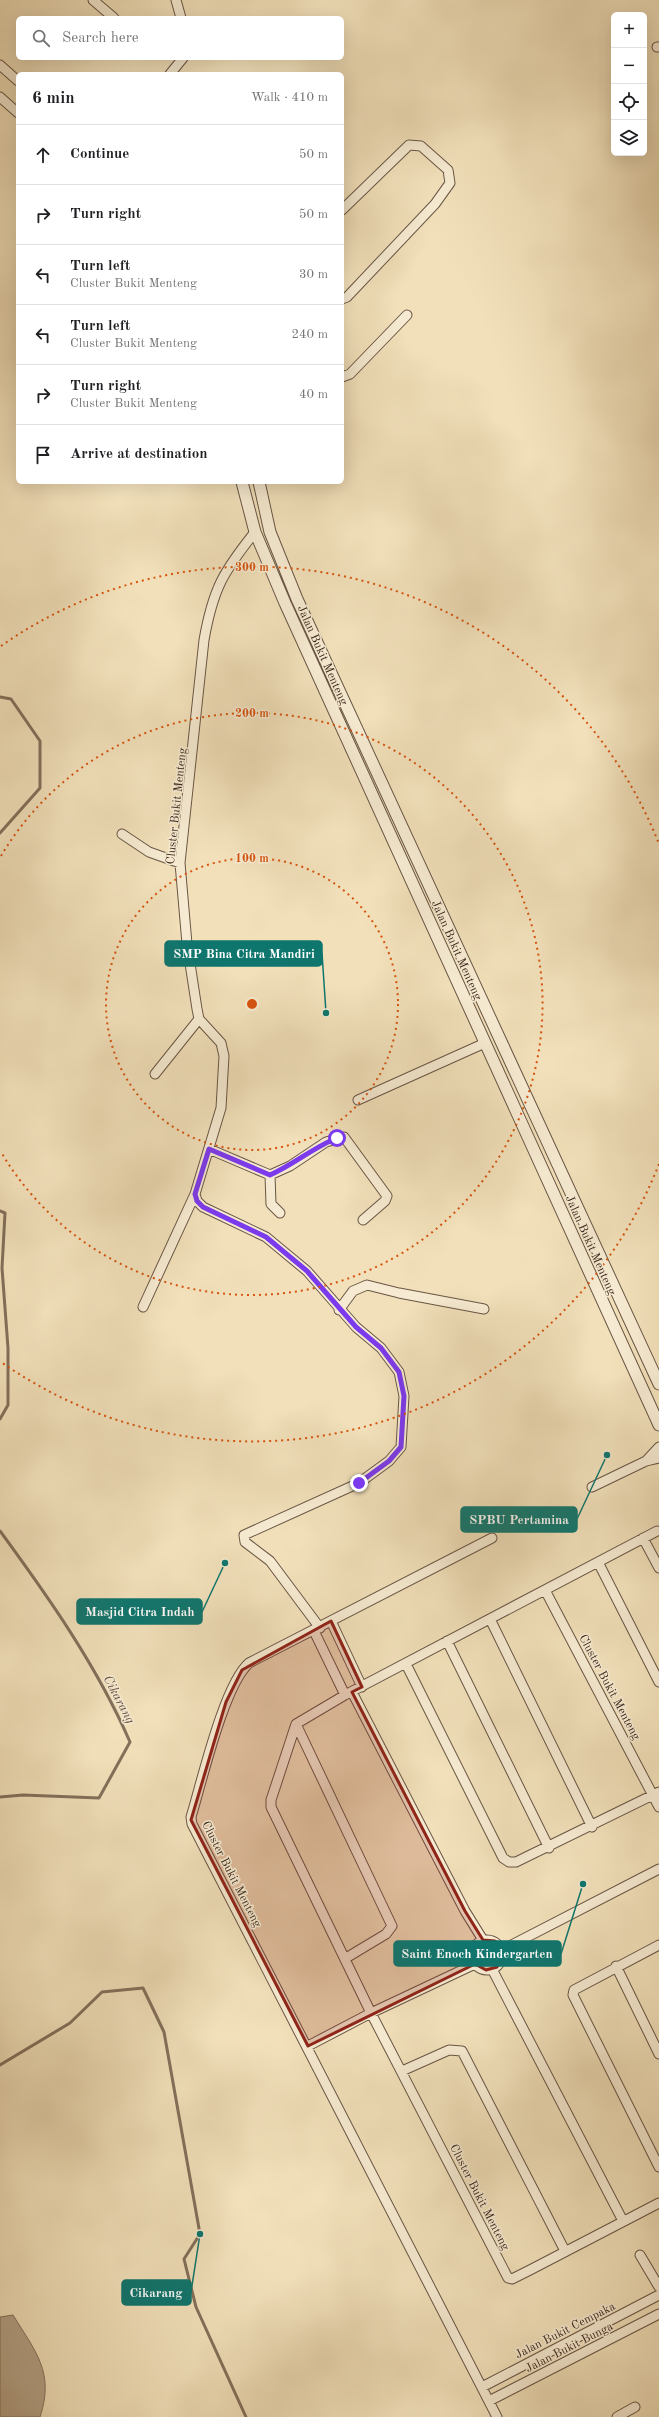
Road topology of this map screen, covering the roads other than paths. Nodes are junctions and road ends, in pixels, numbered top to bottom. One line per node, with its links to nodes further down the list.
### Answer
1 (93, 0): 3 (street)
2 (176, 0): 4 (street)
3 (112, 16)
4 (180, 16)
5 (181, 60): 7 (street)
6 (0, 65): 8 (street)
7 (172, 72)
8 (16, 79)
9 (0, 97): 10 (street)
10 (16, 111)
11 (344, 208): 12 (street)
12 (344, 298)
13 (407, 314): 14 (street)
14 (344, 376)
15 (243, 484): 17 (street, Jalan Bukit Menteng)
16 (259, 484): 32 (street, Jalan Bukit Menteng)
17 (255, 532): 19 (street, Cluster Bukit Menteng); 21 (street, Jalan Bukit Menteng)
18 (122, 834): 19 (street)
19 (180, 863): 20 (street, Cluster Bukit Menteng)
20 (199, 1019): 22 (street); 24 (street)
21 (485, 1043): 23 (street); 33 (street, Jalan Bukit Menteng)
22 (155, 1074)
23 (358, 1100)
24 (209, 1149): 25 (street); 26 (street)
25 (270, 1175): 27 (street); 28 (street)
26 (195, 1194): 29 (street); 31 (street)
27 (280, 1213)
28 (363, 1220)
29 (143, 1307)
30 (484, 1309): 31 (street)
31 (339, 1310): 46 (street)
32 (659, 1384)
33 (659, 1425)
34 (659, 1447): 36 (street)
35 (659, 1458): 36 (street)
36 (646, 1461): 37 (street)
37 (592, 1487)
38 (657, 1531): 40 (street)
39 (492, 1538): 45 (street, Cluster Bukit Menteng)
40 (643, 1538): 41 (street); 42 (street)
41 (598, 1562): 43 (street); 49 (street)
42 (659, 1568)
43 (545, 1590): 44 (street); 53 (street, Cluster Bukit Menteng)
44 (490, 1619): 47 (street); 55 (street)
45 (331, 1621): 46 (street, Cluster Bukit Menteng); 50 (street)
46 (317, 1629): 51 (street); 66 (street, Cluster Bukit Menteng)
47 (447, 1642): 48 (street); 56 (street)
48 (406, 1664): 50 (street); 56 (street)
49 (659, 1682)
50 (362, 1686): 51 (street)
51 (349, 1694): 52 (street); 58 (street)
52 (296, 1724): 61 (street, Cluster Bukit Menteng); 61 (street)
53 (656, 1794): 54 (street, Cluster Bukit Menteng); 55 (street)
54 (659, 1807)
55 (592, 1827): 56 (street)
56 (548, 1848)
57 (659, 1869): 60 (street)
58 (483, 1940): 60 (street); 62 (street)
59 (659, 1945): 63 (street)
60 (502, 1950): 64 (street)
61 (346, 1958): 65 (street, Cluster Bukit Menteng)
62 (476, 1964): 64 (street); 65 (street)
63 (616, 1966): 67 (street); 69 (street)
64 (492, 1970): 71 (street)
65 (371, 2012): 66 (street); 68 (street, Cluster Bukit Menteng)
66 (308, 2046): 77 (street, Cluster Bukit Menteng)
67 (659, 2054)
68 (402, 2071): 72 (street); 72 (street, Cluster Bukit Menteng)
69 (659, 2167)
70 (659, 2203): 71 (street, Cluster Bukit Menteng)
71 (623, 2222): 72 (street, Cluster Bukit Menteng)
72 (566, 2251)
73 (640, 2255): 74 (street)
74 (659, 2287)
75 (659, 2295): 77 (street, Jalan Bukit Cempaka)
76 (659, 2314): 78 (street, Jalan Bukit Bunga)
77 (482, 2387): 78 (street, Cluster Bukit Menteng)
78 (489, 2401): 80 (street, Cluster Bukit Menteng)
79 (635, 2407): 81 (street)
80 (497, 2417)
81 (617, 2417)

